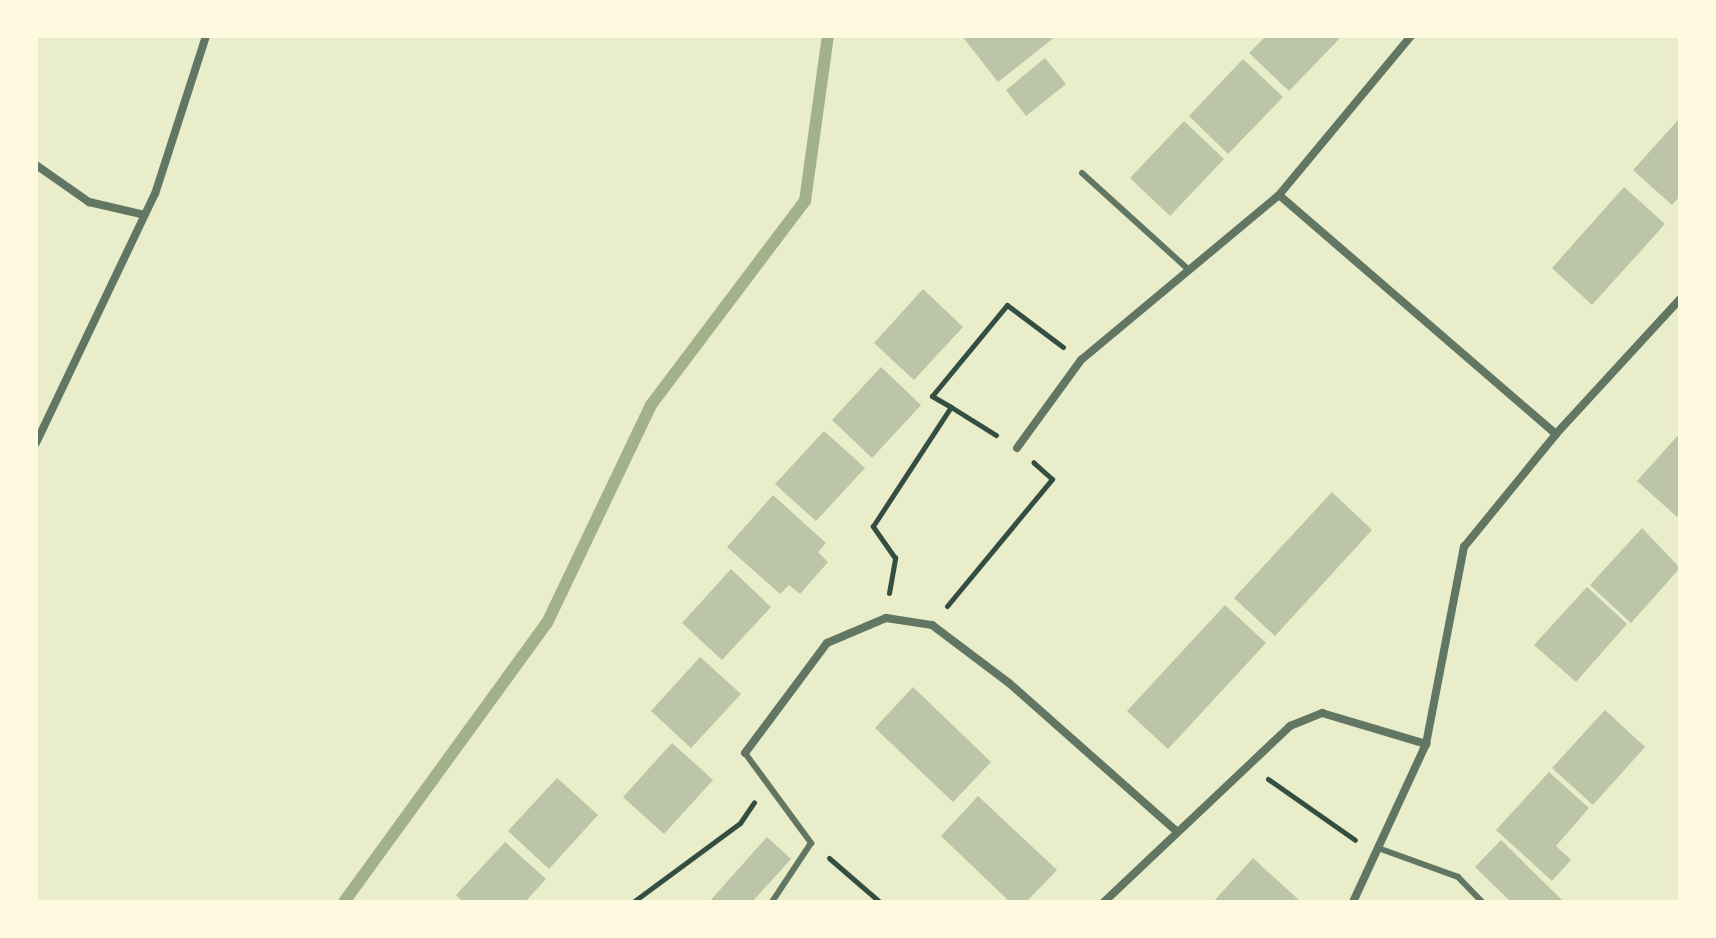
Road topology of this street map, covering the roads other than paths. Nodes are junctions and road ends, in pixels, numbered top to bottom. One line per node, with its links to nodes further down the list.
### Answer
1 (206, 36): 6 (street)
2 (1411, 36): 5 (street)
3 (36, 165): 6 (street)
4 (1082, 173): 7 (lane)
5 (1279, 195): 7 (street); 9 (street)
6 (145, 215): 10 (street)
7 (1189, 270): 11 (street)
8 (1680, 299): 9 (street)
9 (1556, 434): 12 (street)
10 (36, 443)
11 (1017, 448)
12 (1426, 744): 14 (street); 15 (street)
13 (745, 753): 14 (street); 16 (lane)
14 (1176, 831): 17 (street)
15 (1376, 851): 18 (street); 19 (lane)
16 (772, 902)
17 (1104, 902)
18 (1353, 902)
19 (1482, 902)

